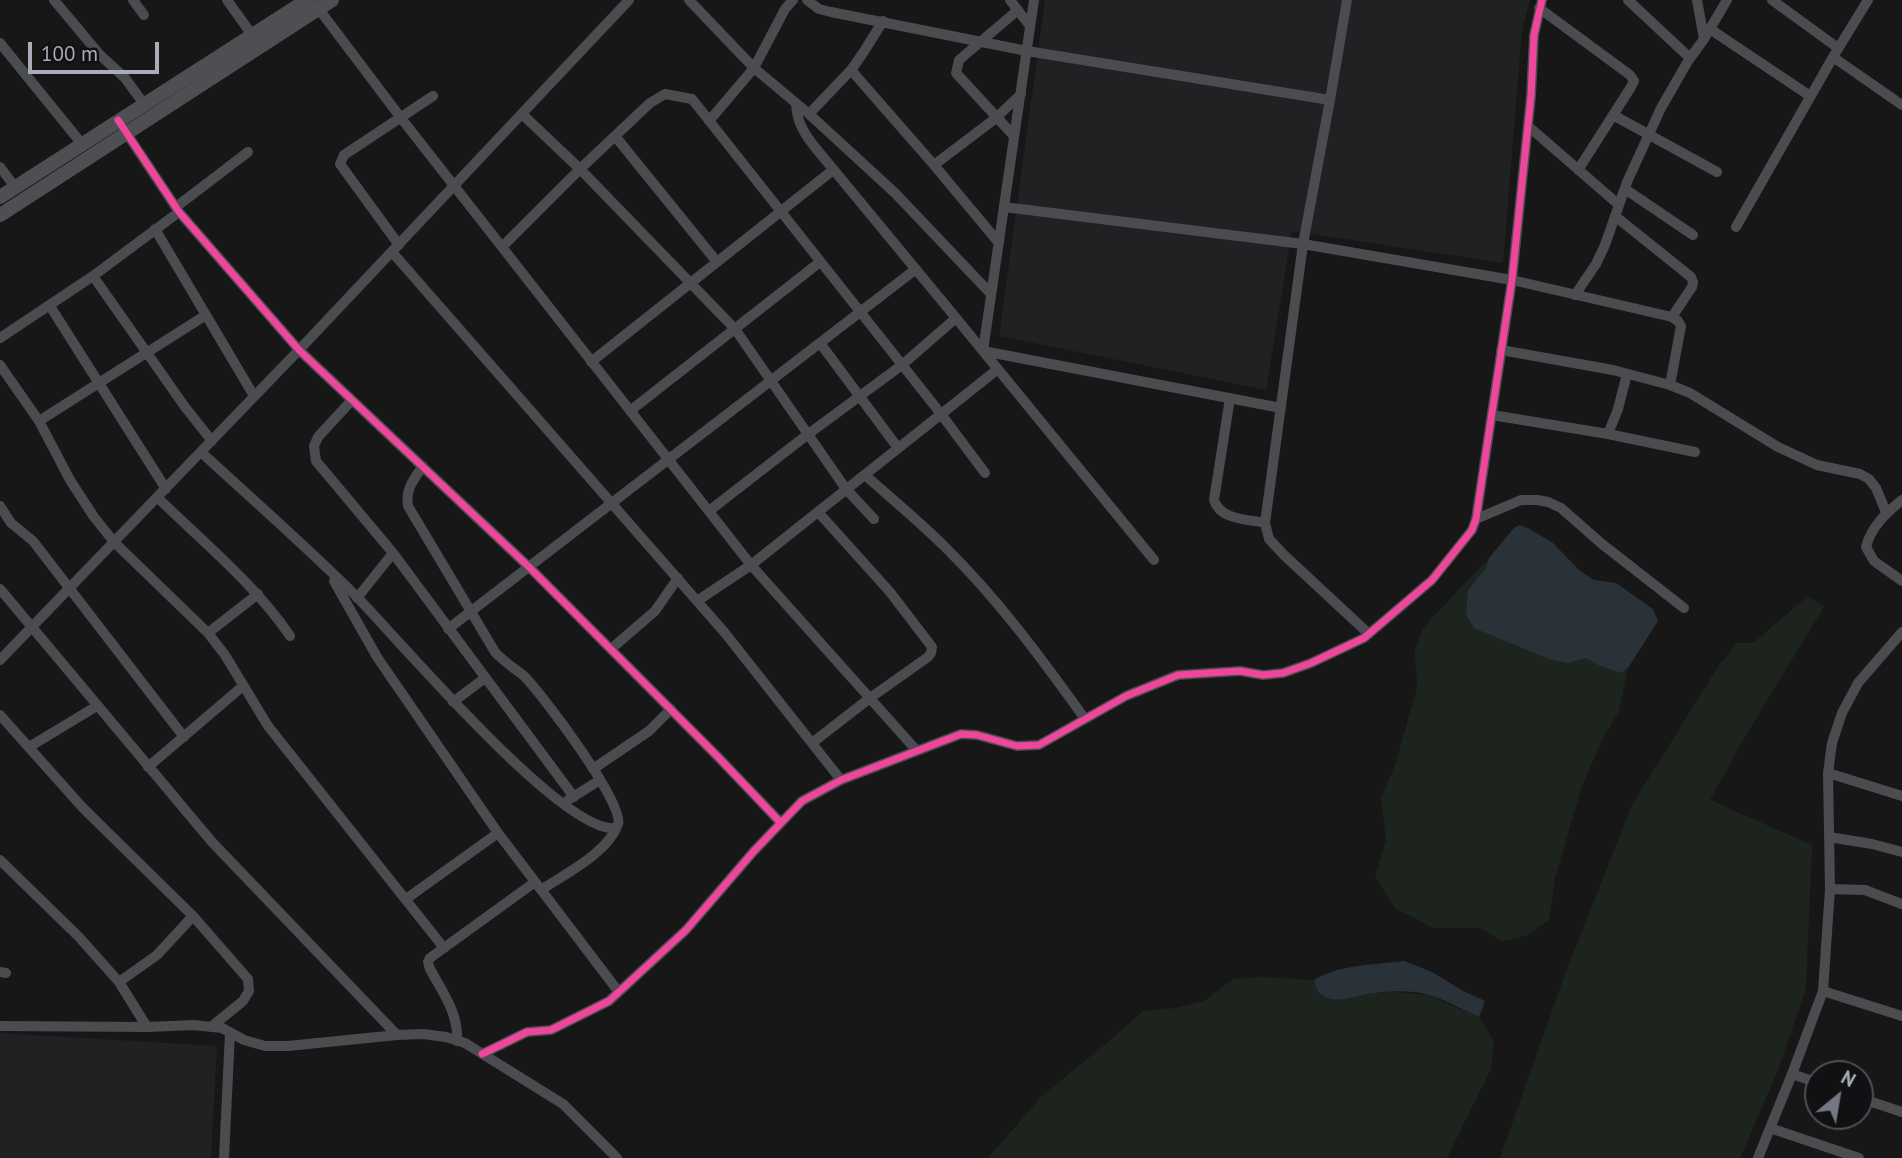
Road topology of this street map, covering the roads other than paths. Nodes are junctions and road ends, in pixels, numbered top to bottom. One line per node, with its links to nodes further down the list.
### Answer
1 (54, 0): 36 (street)
2 (133, 0): 20 (street)
3 (227, 0): 24 (street)
4 (332, 0): 17 (main road)
5 (629, 0): 39 (street)
6 (689, 0): 30 (street)
7 (793, 0): 30 (street)
8 (807, 0): 21 (street)
9 (1010, 0): 19 (street)
10 (1034, 0): 22 (street)
11 (1347, 0): 35 (street)
12 (1628, 0): 29 (street)
13 (1697, 0): 23 (street)
14 (1727, 0): 23 (street)
15 (1772, 0): 28 (street)
16 (1868, 0): 28 (street)
17 (312, 3): 24 (main road); 42 (street); 47 (main road)
18 (1541, 4): 41 (street); 46 (street)
19 (1018, 10): 22 (street); 25 (street)
20 (144, 15)
21 (883, 21): 25 (street); 31 (street)
22 (1030, 26): 27 (street)
23 (1707, 34): 29 (street); 34 (street)
24 (253, 36): 36 (main road)
25 (982, 41): 27 (street); 43 (street)
26 (0, 43): 51 (street)
27 (1027, 51): 32 (street); 35 (street)
28 (1835, 52): 34 (street); 38 (street)
29 (1690, 58): 48 (street)
30 (754, 68): 37 (street); 45 (street)
31 (851, 70): 40 (street); 53 (street)
32 (1021, 94): 43 (street); 50 (street)
33 (433, 96): 42 (street)
34 (1810, 96): 68 (street)
35 (1330, 100): 72 (street)
36 (144, 104): 44 (main road)
37 (796, 104): 40 (street); 56 (street)
38 (1902, 104)
39 (522, 114): 55 (street); 59 (street)
40 (808, 114): 81 (street)
41 (1614, 115): 48 (street); 57 (street)
42 (401, 118): 59 (street); 74 (street)
43 (996, 118): 50 (street); 53 (street)
44 (118, 120): 47 (street); 51 (main road)
45 (709, 121): 49 (street); 66 (street)
46 (1528, 125): 57 (street); 79 (street)
47 (127, 135): 64 (street); 67 (main road)
48 (1648, 135): 58 (street); 61 (street)
49 (615, 136): 55 (street); 75 (street)
50 (1014, 136): 63 (street)
51 (82, 144): 60 (main road)
52 (248, 152): 64 (street)
53 (934, 165): 71 (street)
54 (0, 167): 60 (street)
55 (580, 169): 73 (street); 80 (street)
56 (833, 170): 66 (street); 77 (street)
57 (1578, 170): 65 (street)
58 (1717, 172)
59 (454, 186): 73 (street); 74 (street)
60 (15, 187): 62 (main road)
61 (1625, 189): 65 (street); 70 (street)
62 (0, 197)
63 (1004, 207): 71 (street); 72 (street)
64 (178, 210): 69 (street); 91 (street)
65 (1617, 211): 82 (street); 86 (street)
66 (781, 212): 75 (street); 76 (street)
67 (0, 215)
68 (1736, 227)
69 (155, 229): 78 (street); 85 (street)
70 (1693, 235)
71 (999, 243): 81 (street)
72 (1303, 244): 79 (street); 107 (street)
73 (502, 247): 95 (street)
74 (395, 248): 91 (street); 126 (street)
75 (717, 262): 80 (street)
76 (820, 262): 84 (street); 88 (street)
77 (916, 269): 84 (street); 87 (street)
78 (93, 276): 83 (street); 92 (street)
79 (1512, 280): 82 (street); 94 (street)
80 (691, 283): 88 (street); 95 (street)
81 (991, 294): 93 (street)
82 (1575, 295): 86 (street)
83 (50, 306): 89 (street); 101 (street)
84 (860, 312): 90 (street); 97 (street)
85 (206, 315): 92 (street); 103 (street)
86 (1672, 317): 102 (street)
87 (957, 318): 93 (street); 97 (street)
88 (735, 329): 100 (street); 108 (street)
89 (0, 338)
90 (820, 343): 100 (street); 104 (street)
91 (299, 350): 103 (street); 106 (street)
92 (147, 351): 101 (street); 114 (street)
93 (984, 351): 98 (street); 105 (street)
94 (1502, 351): 99 (street); 110 (street)
95 (591, 362): 108 (street)
96 (0, 365): 111 (street)
97 (902, 365): 104 (street); 109 (street)
98 (998, 369): 109 (street); 136 (street)
99 (1627, 374): 102 (street); 112 (street)
100 (772, 381): 113 (street); 118 (street)
101 (97, 383): 111 (street); 122 (street)
102 (1670, 384): 130 (street)
103 (254, 396): 114 (street)
104 (859, 396): 113 (street); 115 (street)
105 (1230, 398): 107 (street); 133 (street)
106 (352, 400): 119 (street); 135 (street)
107 (1281, 408): 133 (street)
108 (630, 411): 118 (street)
109 (941, 414): 115 (street); 120 (street)
110 (1492, 415): 112 (street); 132 (street)
111 (39, 421): 134 (street)
112 (1608, 434): 117 (street)
113 (807, 435): 123 (street); 128 (street)
114 (212, 441): 116 (street)
115 (898, 448): 121 (street)
116 (201, 452): 122 (street); 139 (street)
117 (1695, 452)
118 (668, 459): 126 (street); 128 (street)
119 (423, 466): 138 (street); 148 (street)
120 (985, 473)
121 (865, 475): 123 (street); 164 (street)
122 (166, 489): 124 (street)
123 (846, 489): 129 (street); 131 (street)
124 (158, 498): 134 (street); 144 (street)
125 (1902, 500): 130 (street)
126 (611, 502): 138 (street); 140 (street)
127 (0, 506): 142 (street)
128 (709, 511): 137 (street)
129 (818, 512): 137 (street); 159 (street)
130 (1886, 512): 141 (street)
131 (874, 519)
132 (1476, 519): 147 (street); 152 (street)
133 (1265, 523): 152 (street)
134 (114, 542): 142 (street); 151 (street)
135 (393, 553): 145 (street); 150 (street)
136 (1154, 560)
137 (751, 565): 146 (street); 159 (street)
138 (529, 567): 148 (street); 155 (street)
139 (327, 569): 145 (street); 179 (street)
140 (678, 578): 146 (street); 155 (street)
141 (1902, 581)
142 (68, 588): 149 (street); 165 (street)
143 (0, 589): 149 (street)
144 (258, 594): 151 (street); 153 (street)
145 (357, 598): 160 (street)
146 (697, 601): 166 (street)
147 (1684, 608)
148 (471, 611): 150 (street); 170 (street)
149 (31, 628): 156 (street); 161 (street)
150 (448, 629): 157 (street)
151 (208, 633): 158 (street)
152 (1369, 634): 164 (street)
153 (290, 636)
154 (1900, 638): 171 (street)
155 (611, 649): 162 (street)
156 (0, 660)
157 (485, 678): 160 (street); 175 (street)
158 (243, 686): 165 (street); 185 (street)
159 (870, 698): 166 (street); 168 (street)
160 (453, 702): 176 (street)
161 (97, 706): 167 (street); 169 (street)
162 (671, 709): 170 (street); 177 (street)
163 (0, 715): 167 (street)
164 (1086, 719): 168 (street)
165 (184, 737): 169 (street)
166 (812, 743): 173 (street)
167 (29, 747): 187 (street)
168 (917, 751): 173 (street)
169 (148, 767): 197 (street)
170 (593, 769): 172 (street)
171 (1828, 773): 174 (street); 180 (street)
172 (600, 780): 175 (street); 178 (street)
173 (841, 780): 177 (street)
174 (1902, 796)
175 (574, 797): 176 (street)
176 (563, 804): 178 (street)
177 (781, 823): 191 (street)
178 (615, 828): 183 (street)
179 (498, 833): 183 (street); 185 (street)
180 (1829, 837): 181 (street); 184 (street)
181 (1902, 852)
182 (0, 860): 189 (street)
183 (538, 886): 188 (street); 191 (street)
184 (1830, 889): 186 (street); 190 (street)
185 (406, 899): 188 (street)
186 (1902, 904)
187 (193, 916): 189 (street); 195 (street)
188 (444, 948): 198 (street)
189 (119, 982): 194 (street)
190 (1823, 991): 192 (street); 200 (street)
191 (618, 992): 199 (street)
192 (1902, 1016)
193 (0, 1026): 194 (street)
194 (147, 1027): 195 (street)
195 (211, 1027): 196 (street)
196 (230, 1033): 197 (street); 205 (street)
197 (397, 1035): 198 (street)
198 (457, 1041): 199 (street)
199 (482, 1054): 206 (street)
200 (1792, 1074): 201 (street); 204 (street)
201 (1804, 1078)
202 (1874, 1103): 203 (street)
203 (1902, 1112)
204 (1770, 1128): 207 (street); 208 (street)
205 (224, 1158)
206 (617, 1158)
207 (1758, 1158)
208 (1859, 1158)

